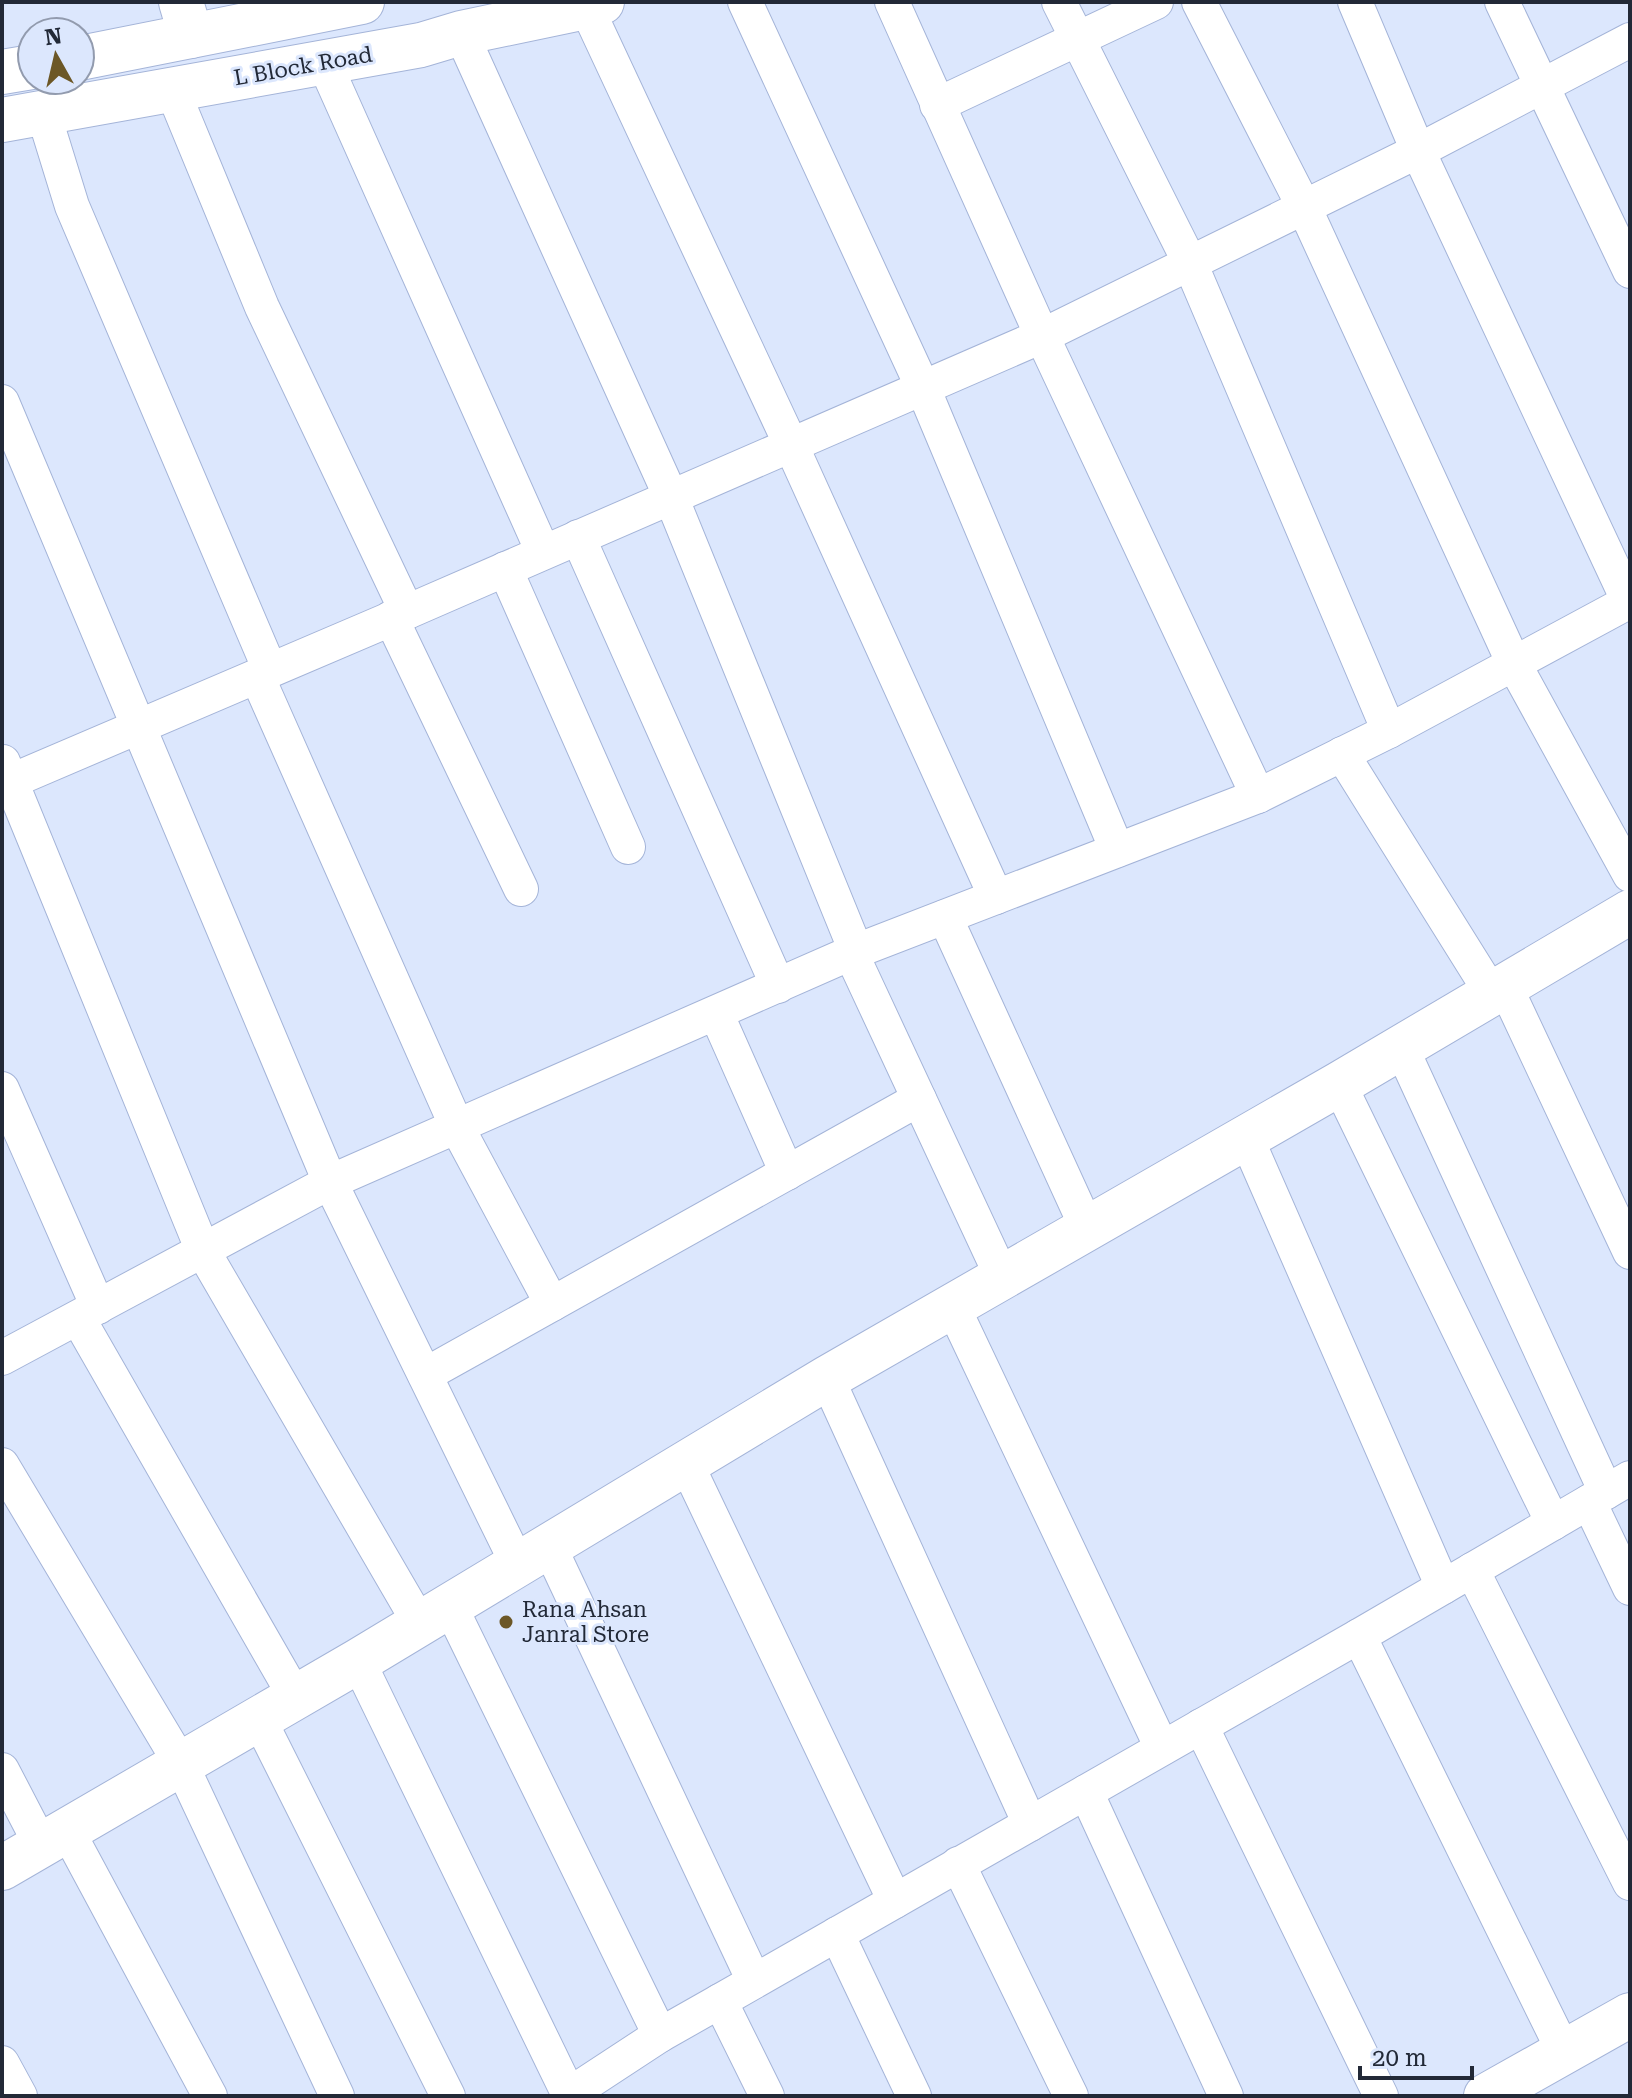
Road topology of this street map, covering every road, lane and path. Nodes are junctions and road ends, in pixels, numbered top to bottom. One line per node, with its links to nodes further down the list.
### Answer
1 (362, 2): 10 (street)
2 (745, 2): 25 (street)
3 (892, 2): 18 (street)
4 (1059, 2): 12 (street)
5 (1156, 2): 12 (street)
6 (1199, 2): 21 (street)
7 (1355, 2): 20 (street)
8 (1502, 2): 16 (street)
9 (591, 4): 11 (street, L Block Road); 27 (street)
10 (186, 19): 14 (street)
11 (461, 33): 15 (street, L Block Road); 28 (street)
12 (1077, 39): 18 (street); 22 (street)
13 (1630, 40): 16 (street)
14 (96, 52)
15 (324, 62): 17 (street, L Block Road); 30 (street)
16 (1542, 86): 20 (street); 23 (street)
17 (172, 89): 19 (street, L Block Road); 33 (street)
18 (937, 105): 24 (street)
19 (23, 116): 35 (street)
20 (1418, 151): 21 (street); 32 (street)
21 (1304, 207): 22 (street); 34 (street)
22 (1190, 263): 24 (street); 37 (street)
23 (1630, 271)
24 (1042, 336): 25 (street); 40 (street)
25 (923, 388): 27 (street); 42 (street)
26 (2, 402): 36 (street)
27 (791, 445): 28 (street); 44 (street)
28 (671, 497): 29 (street); 47 (street)
29 (578, 537): 30 (street); 48 (street)
30 (543, 552): 31 (street)
31 (505, 569): 33 (street); 41 (street)
32 (1629, 601): 34 (street)
33 (399, 615): 35 (street); 43 (street)
34 (1514, 664): 37 (street); 45 (street)
35 (264, 673): 36 (street); 55 (street)
36 (137, 727): 39 (street); 58 (street)
37 (1389, 731): 38 (street)
38 (1342, 754): 40 (street); 49 (street)
39 (5, 775): 60 (street)
40 (1258, 796): 42 (street)
41 (628, 847)
42 (1117, 850): 44 (street)
43 (521, 889)
44 (996, 897): 46 (street)
45 (1629, 905): 49 (street)
46 (945, 917): 47 (street); 59 (street)
47 (854, 952): 48 (street); 54 (street)
48 (778, 986): 50 (street)
49 (1498, 990): 51 (street); 61 (street)
50 (716, 1013): 55 (street); 57 (street)
51 (1401, 1047): 52 (street); 71 (street)
52 (1339, 1084): 56 (street); 72 (street)
53 (2, 1089): 65 (street)
54 (919, 1099): 57 (street); 62 (street)
55 (457, 1127): 58 (street); 63 (street)
56 (1246, 1137): 59 (street); 75 (street)
57 (787, 1173): 63 (street)
58 (330, 1182): 60 (street); 67 (street)
59 (1087, 1228): 62 (street)
60 (203, 1251): 65 (street); 77 (street)
61 (1630, 1252)
62 (1002, 1277): 64 (street)
63 (552, 1304): 67 (street)
64 (952, 1305): 68 (street); 82 (street)
65 (88, 1312): 66 (street); 80 (street)
66 (2, 1358)
67 (425, 1375): 73 (street)
68 (827, 1378): 69 (street); 86 (street)
69 (686, 1463): 73 (street); 91 (street)
70 (2, 1465): 83 (street)
71 (1608, 1491): 72 (street); 76 (street)
72 (1553, 1523): 74 (street)
73 (533, 1555): 77 (street); 93 (street)
74 (1472, 1570): 75 (street); 90 (street)
75 (1443, 1587): 78 (street)
76 (1630, 1588)
77 (435, 1615): 79 (street); 96 (street)
78 (1359, 1636): 81 (street); 97 (street)
79 (358, 1661): 80 (street); 100 (street)
80 (277, 1709): 83 (street); 104 (street)
81 (1201, 1726): 82 (street); 109 (street)
82 (1162, 1748): 85 (street)
83 (181, 1764): 87 (street); 103 (street)
84 (2, 1770): 87 (street)
85 (1086, 1792): 86 (street); 108 (street)
86 (1030, 1824): 88 (street)
87 (54, 1838): 89 (street); 102 (street)
88 (958, 1864): 91 (street); 107 (street)
89 (2, 1868)
90 (1630, 1883)
91 (895, 1901): 92 (street)
92 (837, 1934): 93 (street); 106 (street)
93 (754, 1981): 94 (street)
94 (720, 2001): 96 (street); 105 (street)
95 (1630, 2015): 97 (street)
96 (660, 2035): 99 (street)
97 (1564, 2052): 110 (street)
98 (2, 2063): 101 (street)
99 (604, 2086): 100 (street)
100 (568, 2095)
101 (20, 2096)
102 (210, 2096)
103 (337, 2096)
104 (448, 2096)
105 (767, 2096)
106 (914, 2096)
107 (1071, 2096)
108 (1226, 2096)
109 (1381, 2096)
110 (1486, 2096)

